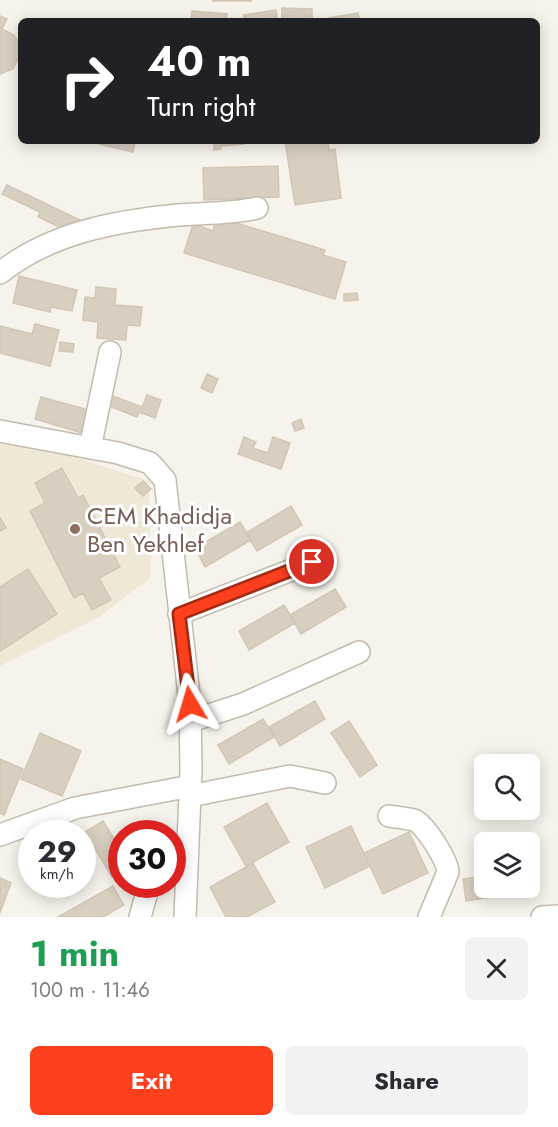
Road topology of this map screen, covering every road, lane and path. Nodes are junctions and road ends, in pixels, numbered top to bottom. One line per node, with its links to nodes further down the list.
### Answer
1 (257, 208): 2 (street)
2 (0, 273)
3 (111, 352): 5 (street)
4 (0, 431): 5 (street)
5 (90, 448): 7 (street)
6 (312, 562): 7 (street)
7 (179, 614): 9 (street)
8 (359, 652): 9 (street)
9 (191, 721): 11 (street)
10 (325, 783): 11 (street)
11 (190, 791): 13 (street); 17 (street)
12 (389, 816): 18 (street)
13 (0, 835)
14 (145, 898): 16 (street)
15 (558, 916): 19 (street)
16 (140, 917)
17 (185, 917)
18 (429, 917)
19 (542, 917)

